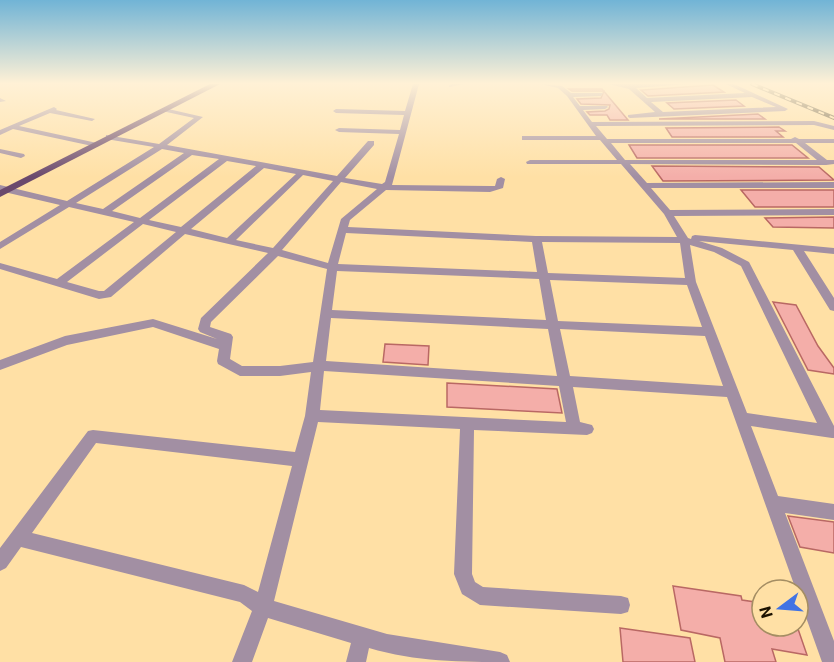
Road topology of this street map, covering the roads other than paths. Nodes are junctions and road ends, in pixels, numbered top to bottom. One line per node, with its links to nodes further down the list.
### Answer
1 (40, 115): 12 (street)
2 (73, 115): 9 (street)
3 (154, 115): 17 (main road)
4 (189, 115): 24 (street)
5 (408, 115): 15 (street)
6 (583, 115): 11 (street)
7 (647, 115): 8 (street)
8 (630, 116)
9 (92, 119)
10 (776, 123): 11 (street); 13 (street); 20 (street)
11 (590, 124): 19 (street)
12 (12, 127): 16 (street); 23 (street)
13 (834, 128)
14 (339, 130): 15 (street)
15 (403, 132): 40 (street)
16 (0, 133)
17 (110, 137): 23 (main road); 24 (street)
18 (525, 138): 19 (street)
19 (604, 139): 20 (street); 30 (street)
20 (797, 140): 21 (street); 31 (street)
21 (834, 141)
22 (371, 143): 36 (street)
23 (94, 145): 41 (main road)
24 (161, 146): 26 (street); 42 (street)
25 (0, 151): 27 (street)
26 (191, 152): 28 (street); 44 (street)
27 (21, 156)
28 (226, 158): 33 (street); 46 (street)
29 (530, 162): 30 (street)
30 (624, 162): 31 (street); 39 (street)
31 (824, 162): 32 (street); 34 (street)
32 (834, 162)
33 (262, 165): 35 (street); 48 (street)
34 (834, 170)
35 (302, 172): 36 (street); 51 (street)
36 (342, 179): 40 (street); 55 (street)
37 (501, 179): 40 (street)
38 (834, 185): 39 (street)
39 (644, 186): 45 (street)
40 (382, 187): 47 (street)
41 (2, 191): 42 (street)
42 (67, 204): 44 (street); 52 (street)
43 (834, 212): 45 (street)
44 (104, 213): 46 (street)
45 (668, 213): 50 (street)
46 (142, 221): 48 (street); 60 (street)
47 (342, 230): 49 (street); 57 (street)
48 (183, 231): 51 (street); 60 (street)
49 (536, 239): 50 (street); 58 (street)
50 (683, 239): 53 (street); 59 (street); 73 (street)
51 (229, 241): 55 (street)
52 (0, 246)
53 (796, 247): 54 (street); 61 (street)
54 (834, 251)
55 (276, 252): 57 (street); 65 (street)
56 (0, 266): 60 (street)
57 (333, 267): 58 (street); 62 (street)
58 (543, 276): 59 (street); 63 (street)
59 (691, 282): 64 (street)
60 (57, 284)
61 (834, 307)
62 (326, 314): 63 (street); 67 (street)
63 (553, 324): 64 (street); 68 (street)
64 (711, 332): 69 (street)
65 (227, 338): 66 (street); 67 (street)
66 (0, 365)
67 (320, 366): 68 (street); 70 (street)
68 (565, 382): 69 (street); 72 (street)
69 (732, 392): 71 (street)
70 (312, 416): 72 (street); 74 (street)
71 (741, 418): 73 (street); 75 (street)
72 (466, 424): 79 (street)
73 (831, 432)
74 (301, 460): 77 (street); 80 (street)
75 (773, 503): 76 (street); 85 (street)
76 (834, 512)
77 (19, 538): 78 (street); 80 (street)
78 (0, 562)
79 (621, 604)
80 (263, 607): 81 (street); 82 (street)
81 (362, 636): 83 (street); 84 (street)
82 (242, 662)
83 (356, 662)
84 (500, 662)
85 (832, 662)

